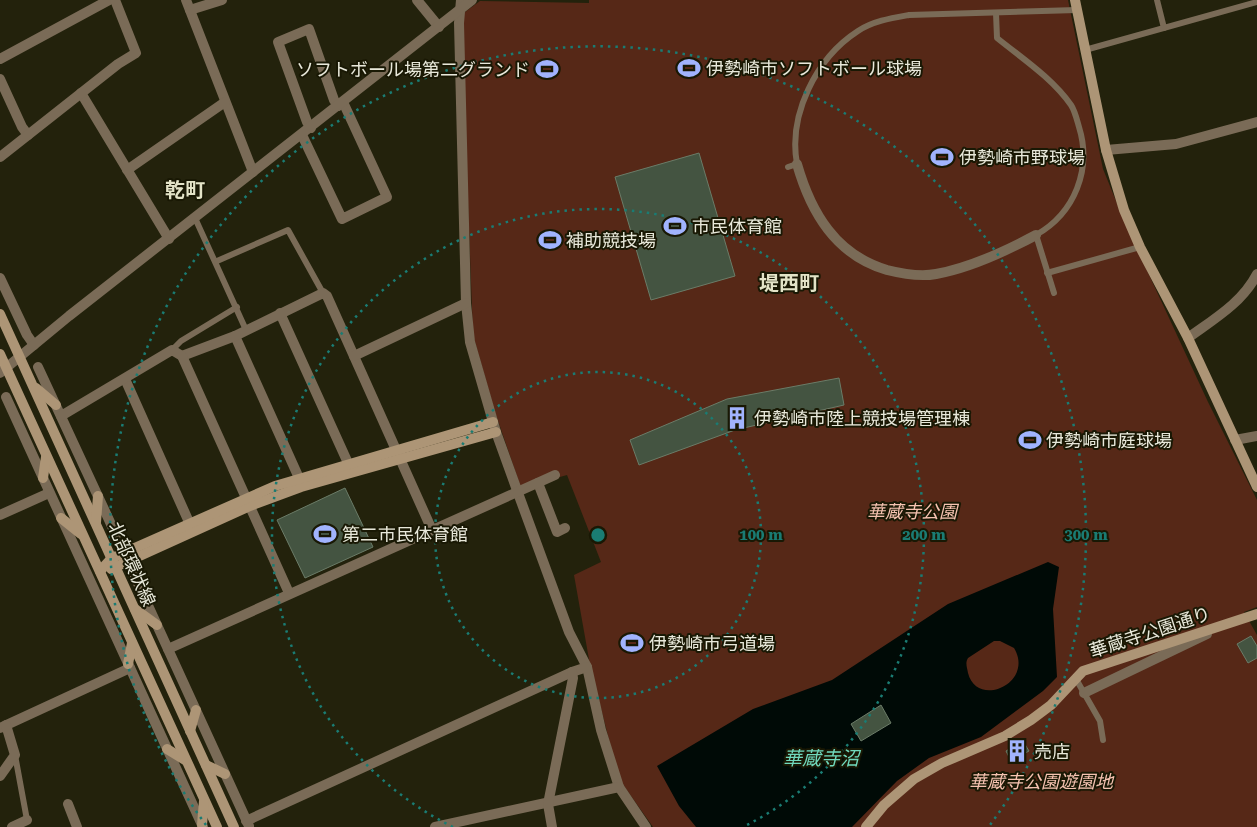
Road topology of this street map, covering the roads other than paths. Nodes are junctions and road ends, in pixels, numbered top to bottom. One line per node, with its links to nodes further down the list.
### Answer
1 (109, 0): 15 (street)
2 (115, 0): 17 (street)
3 (222, 0): 8 (street)
4 (417, 0): 12 (street)
5 (472, 0): 9 (street)
6 (1157, 0): 13 (lane)
7 (1257, 2): 13 (lane)
8 (188, 5): 18 (street)
9 (460, 5): 12 (street); 39 (street)
10 (1076, 5): 11 (lane); 14 (street)
11 (996, 13): 26 (lane); 30 (lane)
12 (438, 27): 19 (street)
13 (1164, 28): 14 (lane)
14 (1085, 50): 24 (street)
15 (0, 60)
16 (0, 79): 22 (street)
17 (81, 93): 22 (street); 27 (street)
18 (225, 102): 27 (street); 28 (street)
19 (341, 104): 21 (street); 21 (street); 23 (street)
20 (1257, 122): 24 (street)
21 (311, 128): 23 (street)
22 (28, 135): 25 (street)
23 (302, 135): 28 (street)
24 (1106, 150): 32 (street)
25 (0, 157)
26 (793, 166): 30 (street)
27 (127, 170): 31 (street)
28 (253, 172): 29 (street)
29 (195, 218): 31 (street); 33 (lane)
30 (1036, 235): 34 (lane)
31 (168, 239): 46 (street)
32 (1140, 247): 34 (lane); 45 (street)
33 (217, 261): 37 (lane); 40 (lane)
34 (1047, 273): 38 (lane)
35 (1257, 274): 45 (street)
36 (0, 278): 46 (street)
37 (323, 293): 41 (street); 50 (street)
38 (1054, 293)
39 (466, 303): 50 (street); 59 (street)
40 (237, 307): 43 (lane); 47 (lane)
41 (280, 313): 43 (street); 65 (street)
42 (0, 314): 51 (street, 北部環状線)
43 (246, 330): 44 (street)
44 (235, 336): 49 (street); 68 (street)
45 (1188, 338): 62 (street)
46 (34, 345): 51 (street)
47 (172, 350): 49 (street); 54 (street)
48 (0, 354): 53 (street, 北部環状線)
49 (182, 356): 74 (street)
50 (354, 356): 63 (street)
51 (21, 358): 53 (street); 55 (street, 北部環状線)
52 (38, 366): 57 (street)
53 (3, 371): 64 (street, 北部環状線)
54 (125, 379): 58 (street); 78 (street)
55 (34, 386): 57 (street); 77 (street, 北部環状線)
56 (6, 397): 67 (street)
57 (56, 405): 58 (street)
58 (61, 416): 73 (street)
59 (493, 422): 60 (street); 63 (street)
60 (496, 432): 63 (street); 72 (street)
61 (1257, 436): 62 (street)
62 (1236, 440): 70 (street)
63 (396, 454): 65 (street); 74 (street); 80 (street)
64 (47, 456): 67 (street); 81 (street, 北部環状線)
65 (348, 464): 68 (street)
66 (555, 475): 69 (street)
67 (43, 478): 71 (street)
68 (299, 478): 74 (street)
69 (538, 483): 72 (street); 79 (street)
70 (1257, 487)
71 (49, 493): 75 (street); 76 (street)
72 (518, 493): 80 (street); 94 (street)
73 (98, 496): 77 (street); 82 (street)
74 (248, 502): 78 (street); 86 (street)
75 (0, 515)
76 (61, 518): 81 (street); 93 (street)
77 (96, 523): 83 (street, 北部環状線)
78 (191, 527): 83 (street)
79 (565, 528)
80 (432, 530): 86 (street)
81 (82, 534): 84 (street, 北部環状線)
82 (116, 535)
83 (114, 563): 84 (street); 87 (street, 北部環状線)
84 (100, 571): 91 (street, 北部環状線)
85 (135, 577): 90 (street)
86 (289, 593): 92 (street)
87 (134, 609): 90 (street); 100 (street, 北部環状線)
88 (1255, 618): 89 (street, 華蔵寺公園通り)
89 (1231, 622): 96 (street, 華蔵寺公園通り); 97 (street)
90 (157, 626): 92 (street)
91 (132, 643): 93 (street); 104 (street, 北部環状線)
92 (168, 649): 98 (street)
93 (129, 666): 99 (street); 102 (street)
94 (587, 667): 95 (street); 108 (street)
95 (572, 672): 111 (street); 113 (street)
96 (1076, 679): 97 (lane); 122 (street, 華蔵寺公園通り)
97 (1084, 693): 101 (lane)
98 (196, 710): 100 (street); 106 (street)
99 (3, 727): 103 (street)
100 (190, 732): 105 (street, 北部環状線)
101 (1103, 740)
102 (167, 749): 104 (street); 114 (street)
103 (15, 755): 107 (street); 112 (lane)
104 (186, 761): 109 (street, 北部環状線)
105 (206, 765): 106 (street); 118 (street, 北部環状線)
106 (225, 774): 113 (street)
107 (0, 776)
108 (619, 787): 111 (street); 121 (street)
109 (204, 800): 114 (street); 117 (street, 北部環状線)
110 (68, 804): 116 (street)
111 (548, 804): 119 (street); 120 (street)
112 (28, 820): 115 (street)
113 (248, 824)
114 (202, 826)
115 (12, 827)
116 (77, 827)
117 (217, 827)
118 (234, 827)
119 (435, 827)
120 (552, 827)
121 (646, 827)
122 (866, 827)

